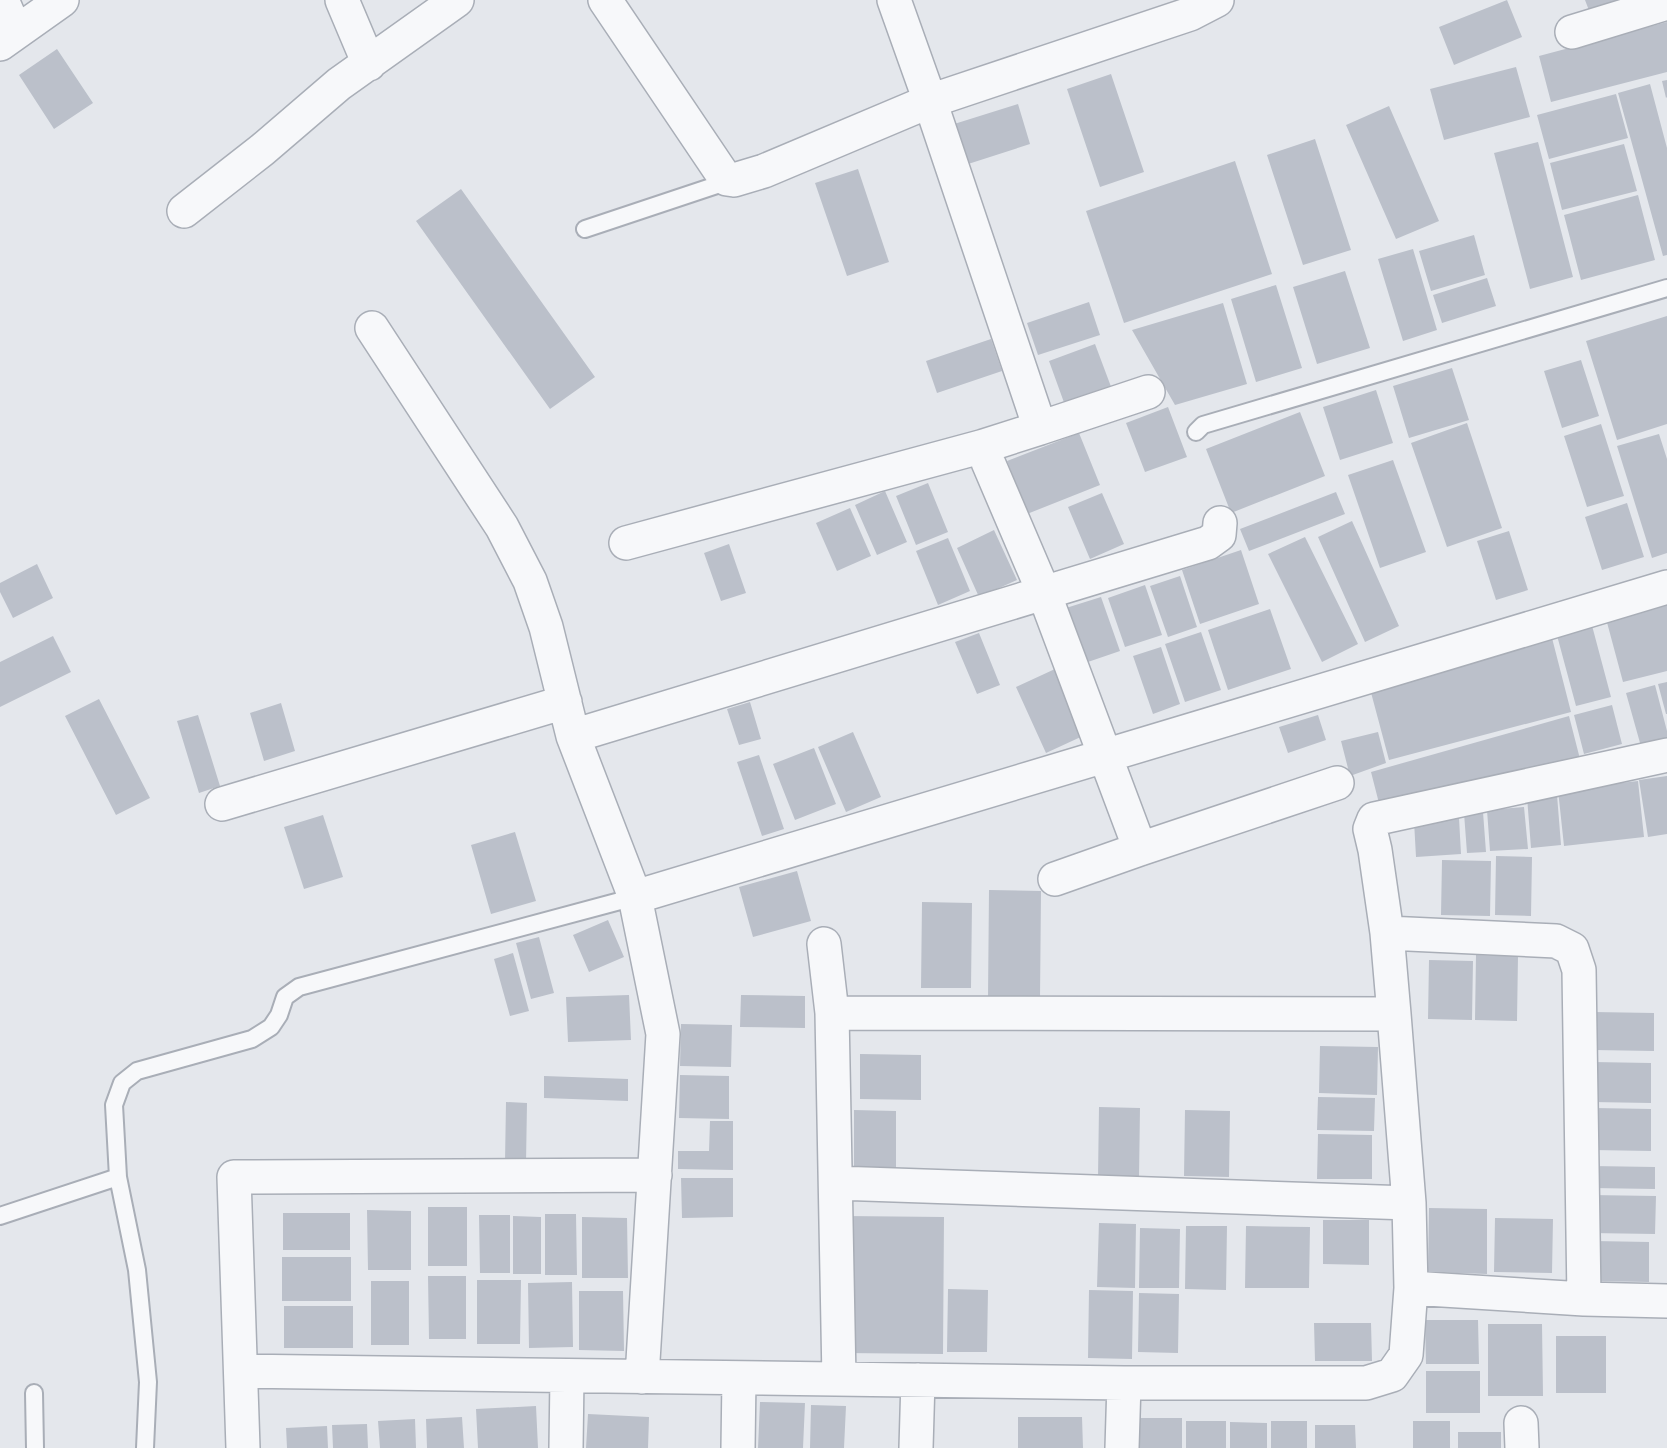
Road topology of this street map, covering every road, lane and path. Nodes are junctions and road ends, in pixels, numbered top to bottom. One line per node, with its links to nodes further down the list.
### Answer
1 (3, 0): 10 (street)
2 (62, 0): 10 (street)
3 (342, 0): 11 (street)
4 (457, 0): 11 (street)
5 (604, 0): 13 (street)
6 (894, 0): 12 (street)
7 (1217, 0): 12 (street)
8 (1667, 3): 9 (street)
9 (1572, 32)
10 (8, 38)
11 (369, 64): 14 (street)
12 (930, 101): 13 (street); 19 (street)
13 (734, 180): 15 (lane)
14 (184, 211)
15 (585, 229)
16 (1667, 288): 20 (lane)
17 (372, 328): 26 (street)
18 (1148, 392): 19 (street)
19 (1040, 428): 21 (street)
20 (1196, 432)
21 (984, 446): 23 (street); 25 (street)
22 (1220, 523): 25 (street)
23 (626, 543)
24 (1667, 587): 29 (street)
25 (1044, 593): 27 (street); 29 (street)
26 (565, 702): 27 (street); 31 (street)
27 (573, 736): 34 (street)
28 (1667, 755): 35 (street)
29 (1104, 757): 32 (street); 34 (street)
30 (1337, 783): 32 (street)
31 (222, 804)
32 (1140, 849): 33 (street)
33 (1055, 879)
34 (635, 897): 39 (street); 40 (lane)
35 (1387, 933): 38 (street); 45 (street)
36 (824, 944): 37 (street)
37 (832, 1013): 38 (street); 41 (street)
38 (1394, 1014): 42 (street)
39 (654, 1175): 47 (street); 49 (street)
40 (118, 1177): 43 (lane); 56 (lane)
41 (836, 1183): 42 (street); 51 (street)
42 (1409, 1203): 44 (street)
43 (0, 1216)
44 (1411, 1288): 45 (street); 53 (street)
45 (1584, 1299): 46 (street)
46 (1667, 1301)
47 (241, 1371): 48 (street); 57 (street)
48 (567, 1376): 49 (street); 58 (street)
49 (642, 1377): 50 (street)
50 (739, 1378): 51 (street); 59 (street)
51 (839, 1379): 52 (street)
52 (918, 1380): 53 (street); 60 (street)
53 (1124, 1383): 61 (street)
54 (34, 1393): 55 (lane)
55 (35, 1448)
56 (146, 1448)
57 (243, 1448)
58 (566, 1448)
59 (738, 1448)
60 (916, 1448)
61 (1122, 1448)

